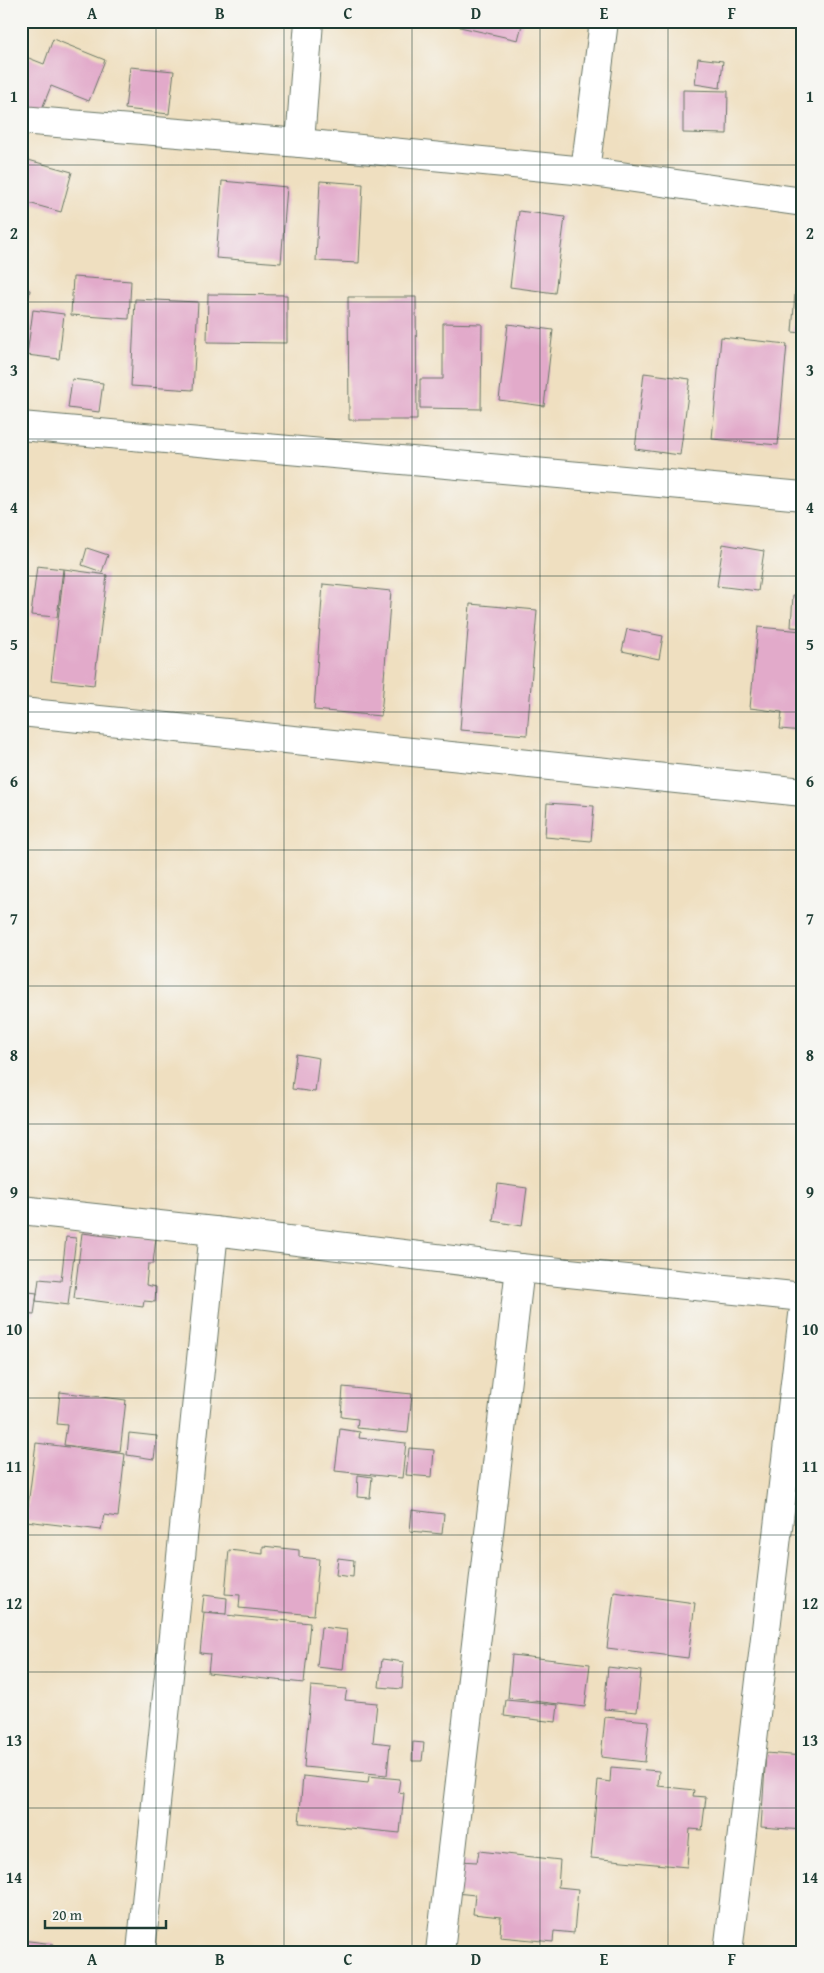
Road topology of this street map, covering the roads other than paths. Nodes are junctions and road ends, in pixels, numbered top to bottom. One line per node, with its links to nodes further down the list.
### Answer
1 (309, 21): 4 (street)
2 (604, 21): 5 (street)
3 (21, 120): 4 (street)
4 (300, 143): 5 (street)
5 (584, 170): 6 (street)
6 (803, 202)
7 (21, 426): 8 (street)
8 (803, 496)
9 (21, 712): 10 (street)
10 (803, 792)
11 (21, 1210): 12 (street)
12 (214, 1231): 13 (street); 16 (street)
13 (520, 1268): 14 (street); 17 (street)
14 (803, 1297)
15 (803, 1315): 18 (street)
16 (141, 1952)
17 (440, 1952)
18 (728, 1952)

